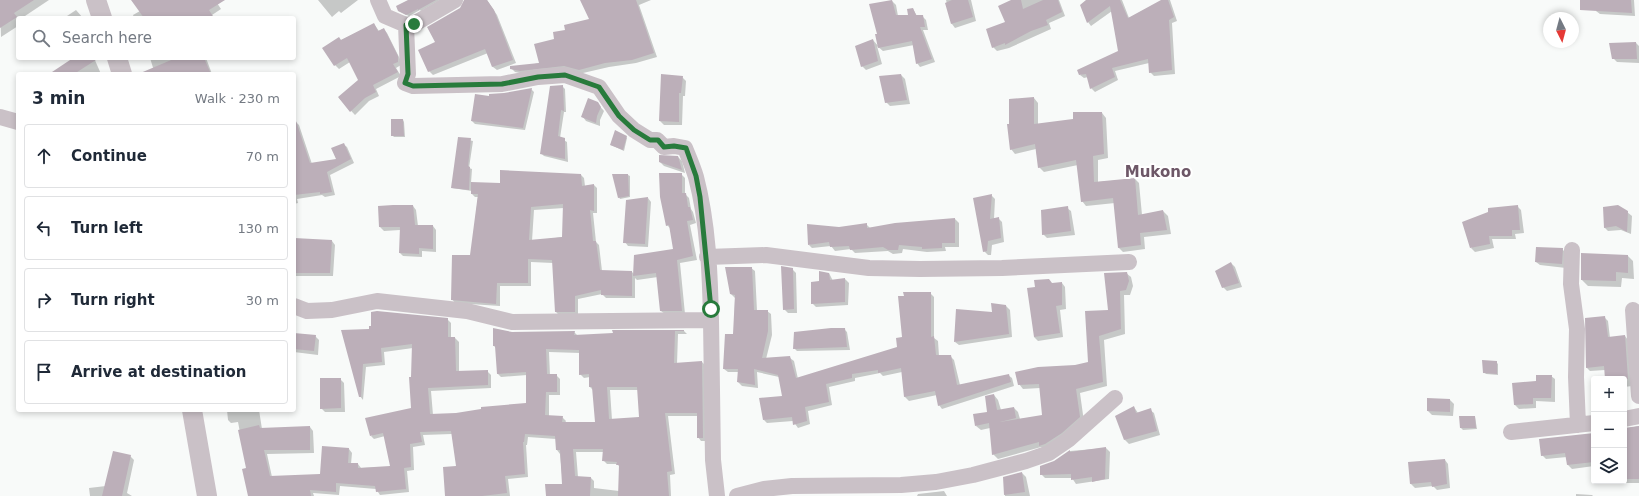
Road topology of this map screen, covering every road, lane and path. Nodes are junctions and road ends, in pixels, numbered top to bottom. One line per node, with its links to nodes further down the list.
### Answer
1 (96, 0): 4 (street)
2 (378, 0): 5 (street)
3 (455, 0): 5 (street)
4 (101, 16)
5 (406, 25): 11 (street)
6 (118, 60): 7 (street)
7 (121, 72)
8 (0, 117): 9 (street)
9 (16, 121)
10 (1572, 250): 21 (street)
11 (707, 257): 12 (street); 15 (street)
12 (1129, 262)
13 (296, 307): 15 (street)
14 (1633, 310): 16 (street)
15 (711, 320): 24 (street)
16 (1639, 396)
17 (1115, 398): 25 (street)
18 (192, 412): 23 (street)
19 (1639, 416): 20 (street)
20 (1627, 418)
21 (1586, 424): 22 (street)
22 (1511, 432)
23 (207, 496)
24 (717, 496)
25 (737, 496)

